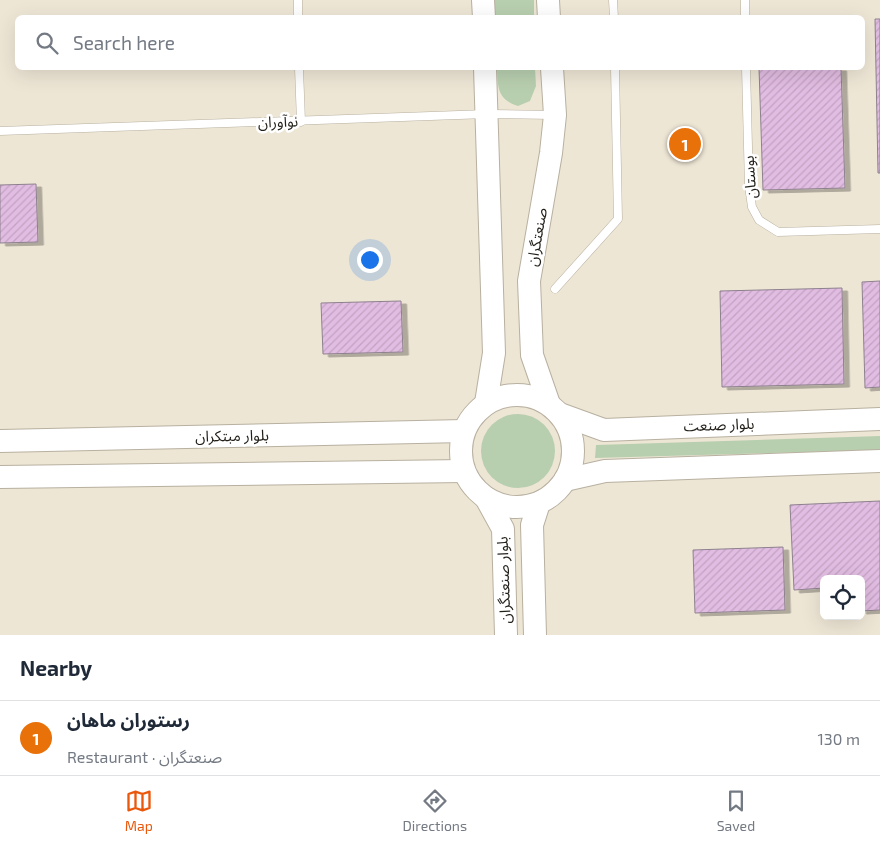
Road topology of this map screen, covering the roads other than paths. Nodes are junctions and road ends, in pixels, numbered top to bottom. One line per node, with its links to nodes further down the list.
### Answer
1 (298, 0): 6 (lane)
2 (483, 0): 7 (street)
3 (548, 0): 8 (street)
4 (613, 0): 9 (lane)
5 (745, 0): 10 (lane)
6 (298, 15)
7 (484, 15)
8 (549, 15)
9 (614, 15)
10 (745, 15)
11 (300, 70): 18 (lane)
12 (485, 70): 16 (street)
13 (552, 70): 17 (street, صنعتگران)
14 (615, 70): 21 (lane)
15 (746, 70): 20 (lane, بوستان)
16 (487, 114): 17 (lane, نوآوران); 18 (lane, نوآوران); 22 (street)
17 (555, 115): 23 (street, صنعتگران)
18 (301, 122): 19 (lane, نوآوران)
19 (0, 130)
20 (880, 228)
21 (555, 289)
22 (486, 403): 23 (street); 25 (street)
23 (555, 409): 24 (street, بلوار صنعت); 30 (street)
24 (880, 419)
25 (464, 431): 26 (street, بلوار مبتکران); 28 (street)
26 (0, 441)
27 (880, 461): 30 (street)
28 (464, 471): 29 (street); 31 (street)
29 (0, 477)
30 (565, 480): 32 (street)
31 (486, 498): 32 (street); 33 (street, بلوار صنعتگران)
32 (539, 503): 34 (street, بلوار صنعتگران)
33 (506, 635)
34 (535, 635)

